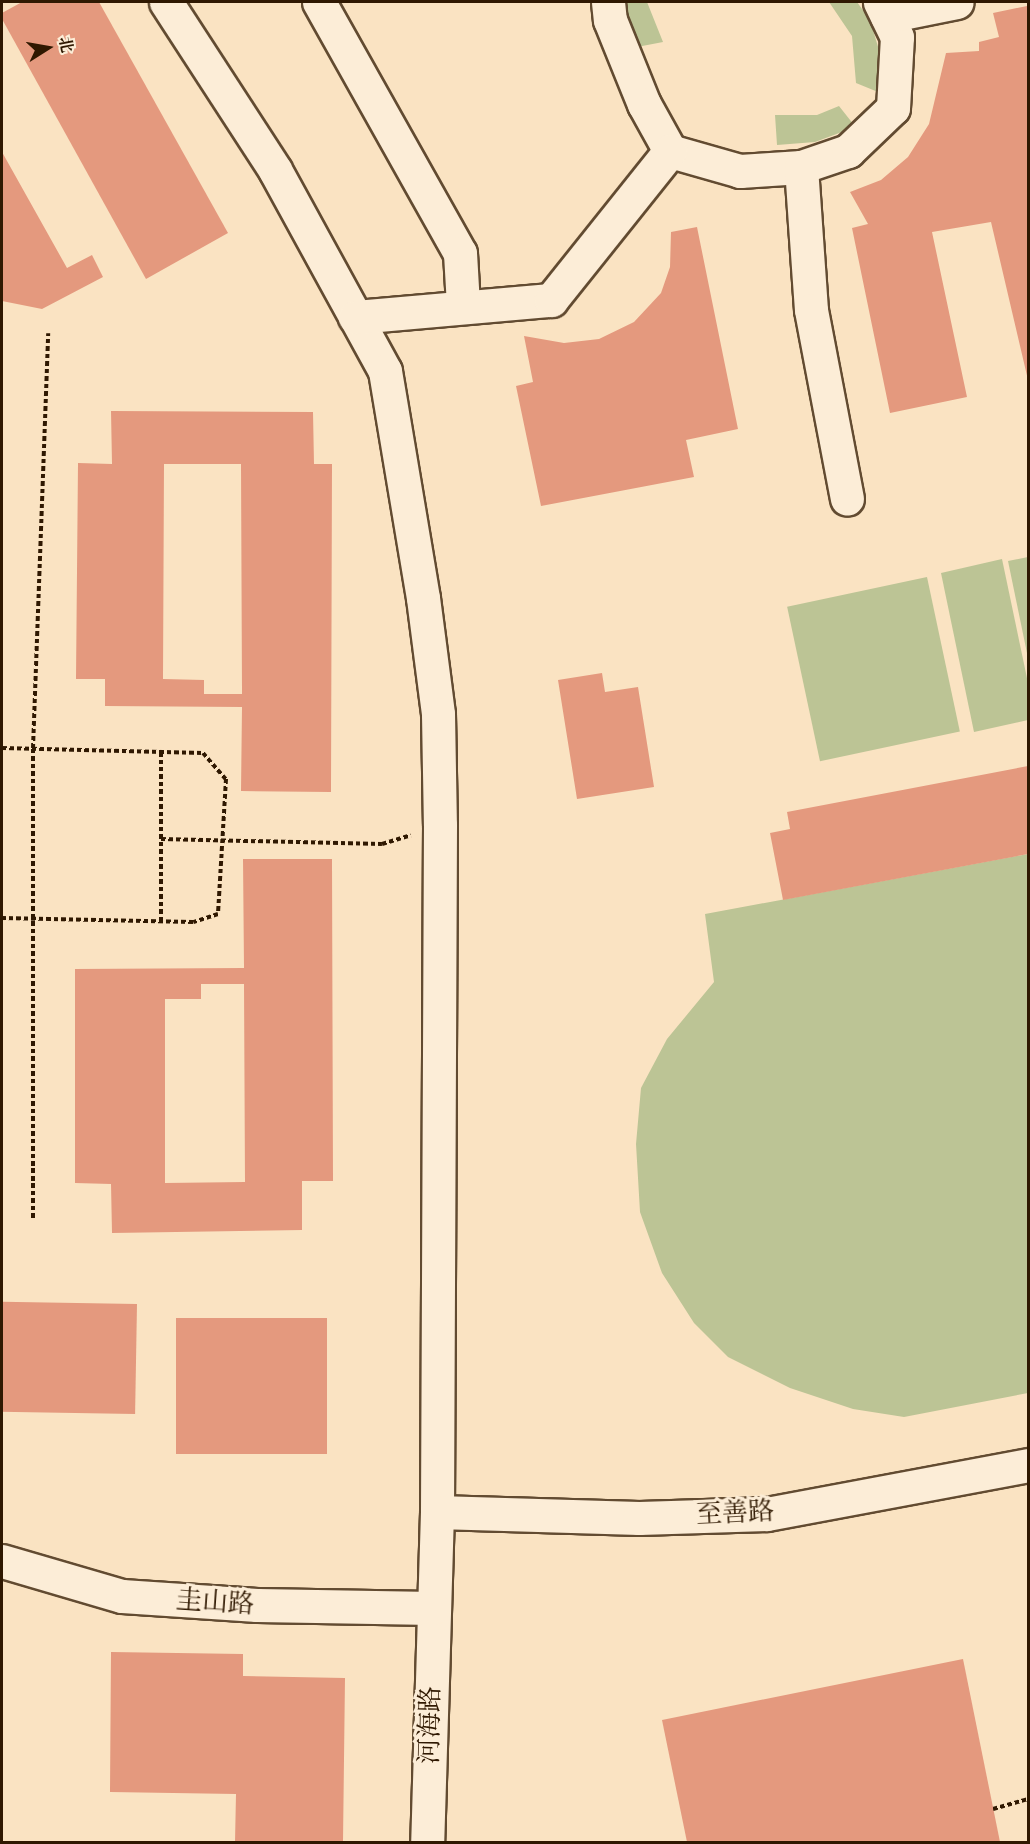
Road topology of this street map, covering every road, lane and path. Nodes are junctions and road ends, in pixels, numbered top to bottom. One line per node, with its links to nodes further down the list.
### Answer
1 (166, 2): 9 (street, 河海路)
2 (319, 2): 8 (street)
3 (608, 2): 6 (street)
4 (957, 2): 5 (street)
5 (883, 9): 7 (street)
6 (670, 151): 7 (street); 8 (street)
7 (801, 167): 11 (street)
8 (463, 305): 9 (street)
9 (355, 317): 15 (street, 河海路)
10 (48, 333): 13 (path)
11 (847, 499)
12 (2, 748): 13 (path)
13 (33, 748): 14 (path); 19 (path)
14 (161, 752): 16 (path); 17 (path)
15 (440, 825): 17 (path); 23 (street, 河海路)
16 (161, 839): 17 (path); 20 (path)
17 (223, 839): 20 (path)
18 (2, 918): 19 (path)
19 (31, 920): 20 (path); 21 (path)
20 (161, 922)
21 (33, 1218)
22 (1029, 1465): 23 (street, 至善路)
23 (437, 1512): 25 (street, 河海路)
24 (2, 1561): 25 (street, 圭山路)
25 (433, 1608): 28 (street, 河海路)
26 (1029, 1799): 27 (path)
27 (993, 1809)
28 (427, 1842)

